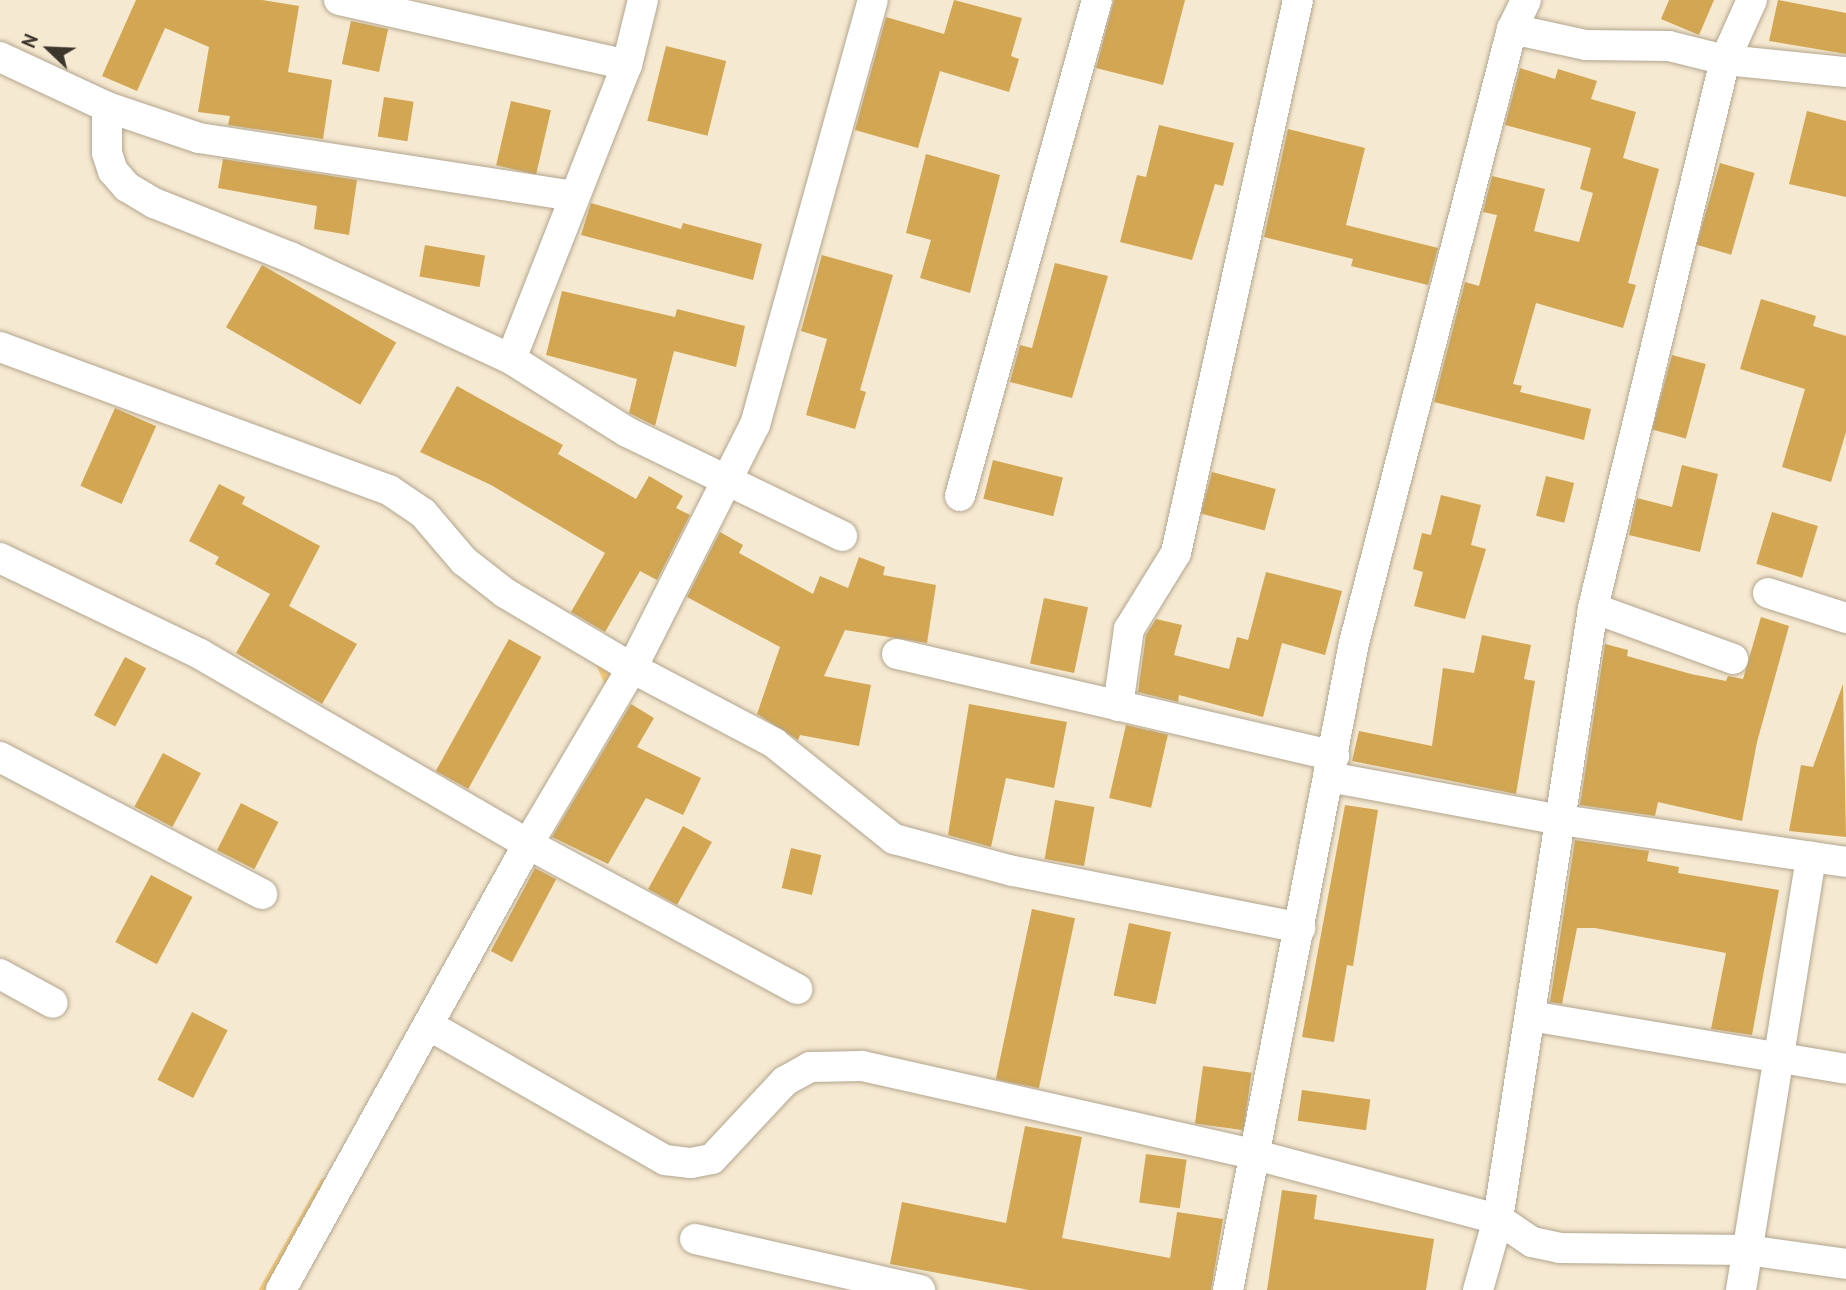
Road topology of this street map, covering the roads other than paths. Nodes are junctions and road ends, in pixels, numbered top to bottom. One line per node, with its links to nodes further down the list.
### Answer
1 (339, 0): 11 (street)
2 (643, 0): 11 (street)
3 (873, 0): 17 (street)
4 (1097, 0): 18 (street)
5 (1298, 0): 27 (street)
6 (1526, 0): 8 (street)
7 (1752, 0): 10 (street)
8 (1512, 29): 10 (street); 29 (street)
9 (0, 57): 13 (street)
10 (1725, 60): 12 (street); 22 (street)
11 (626, 65): 14 (street)
12 (1846, 72)
13 (107, 107): 14 (street); 16 (street)
14 (575, 196): 16 (street)
15 (0, 347): 26 (street)
16 (511, 359): 17 (street)
17 (726, 484): 19 (street); 26 (street)
18 (960, 496)
19 (842, 536)
20 (0, 558): 31 (street)
21 (1768, 593): 23 (street)
22 (1593, 608): 25 (street); 30 (street)
23 (1846, 618)
24 (897, 654): 27 (street)
25 (1733, 659)
26 (632, 668): 31 (street); 35 (street)
27 (1118, 706): 29 (street)
28 (0, 757): 34 (street)
29 (1332, 766): 30 (street); 35 (street)
30 (1562, 820): 32 (street); 39 (street)
31 (524, 841): 37 (street); 40 (street)
32 (1811, 857): 33 (street); 41 (street)
33 (1846, 862)
34 (262, 894)
35 (1300, 928): 43 (street)
36 (0, 974): 38 (street)
37 (797, 989)
38 (53, 1003)
39 (1530, 1016): 41 (street); 44 (street)
40 (430, 1026): 43 (street); 48 (street)
41 (1779, 1059): 42 (street); 46 (street)
42 (1846, 1069)
43 (1252, 1154): 44 (street); 50 (street)
44 (1498, 1219): 46 (street); 51 (street)
45 (695, 1239): 49 (street)
46 (1747, 1250): 47 (street); 52 (street)
47 (1846, 1264)
48 (281, 1290)
49 (920, 1290)
50 (1228, 1290)
51 (1478, 1290)
52 (1741, 1290)

